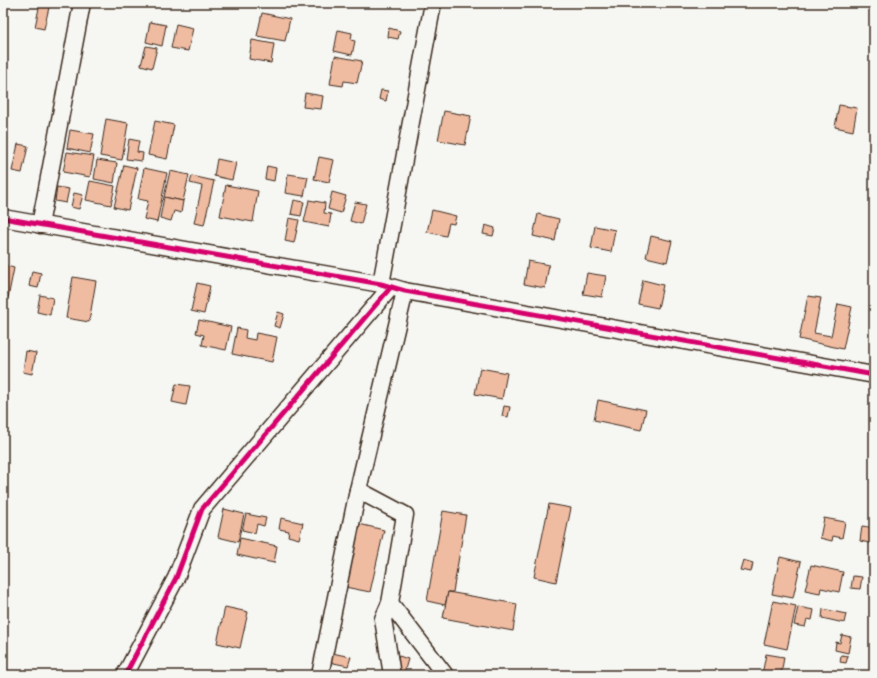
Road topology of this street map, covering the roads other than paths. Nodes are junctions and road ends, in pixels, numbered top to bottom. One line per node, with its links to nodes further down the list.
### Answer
1 (82, 3): 4 (street)
2 (433, 3): 5 (street)
3 (3, 218): 4 (street)
4 (40, 225): 5 (street)
5 (392, 287): 6 (street); 7 (street); 9 (street)
6 (874, 375)
7 (358, 490): 8 (street); 10 (street)
8 (390, 603): 11 (street); 12 (street)
9 (125, 675)
10 (320, 675)
11 (392, 675)
12 (445, 675)

